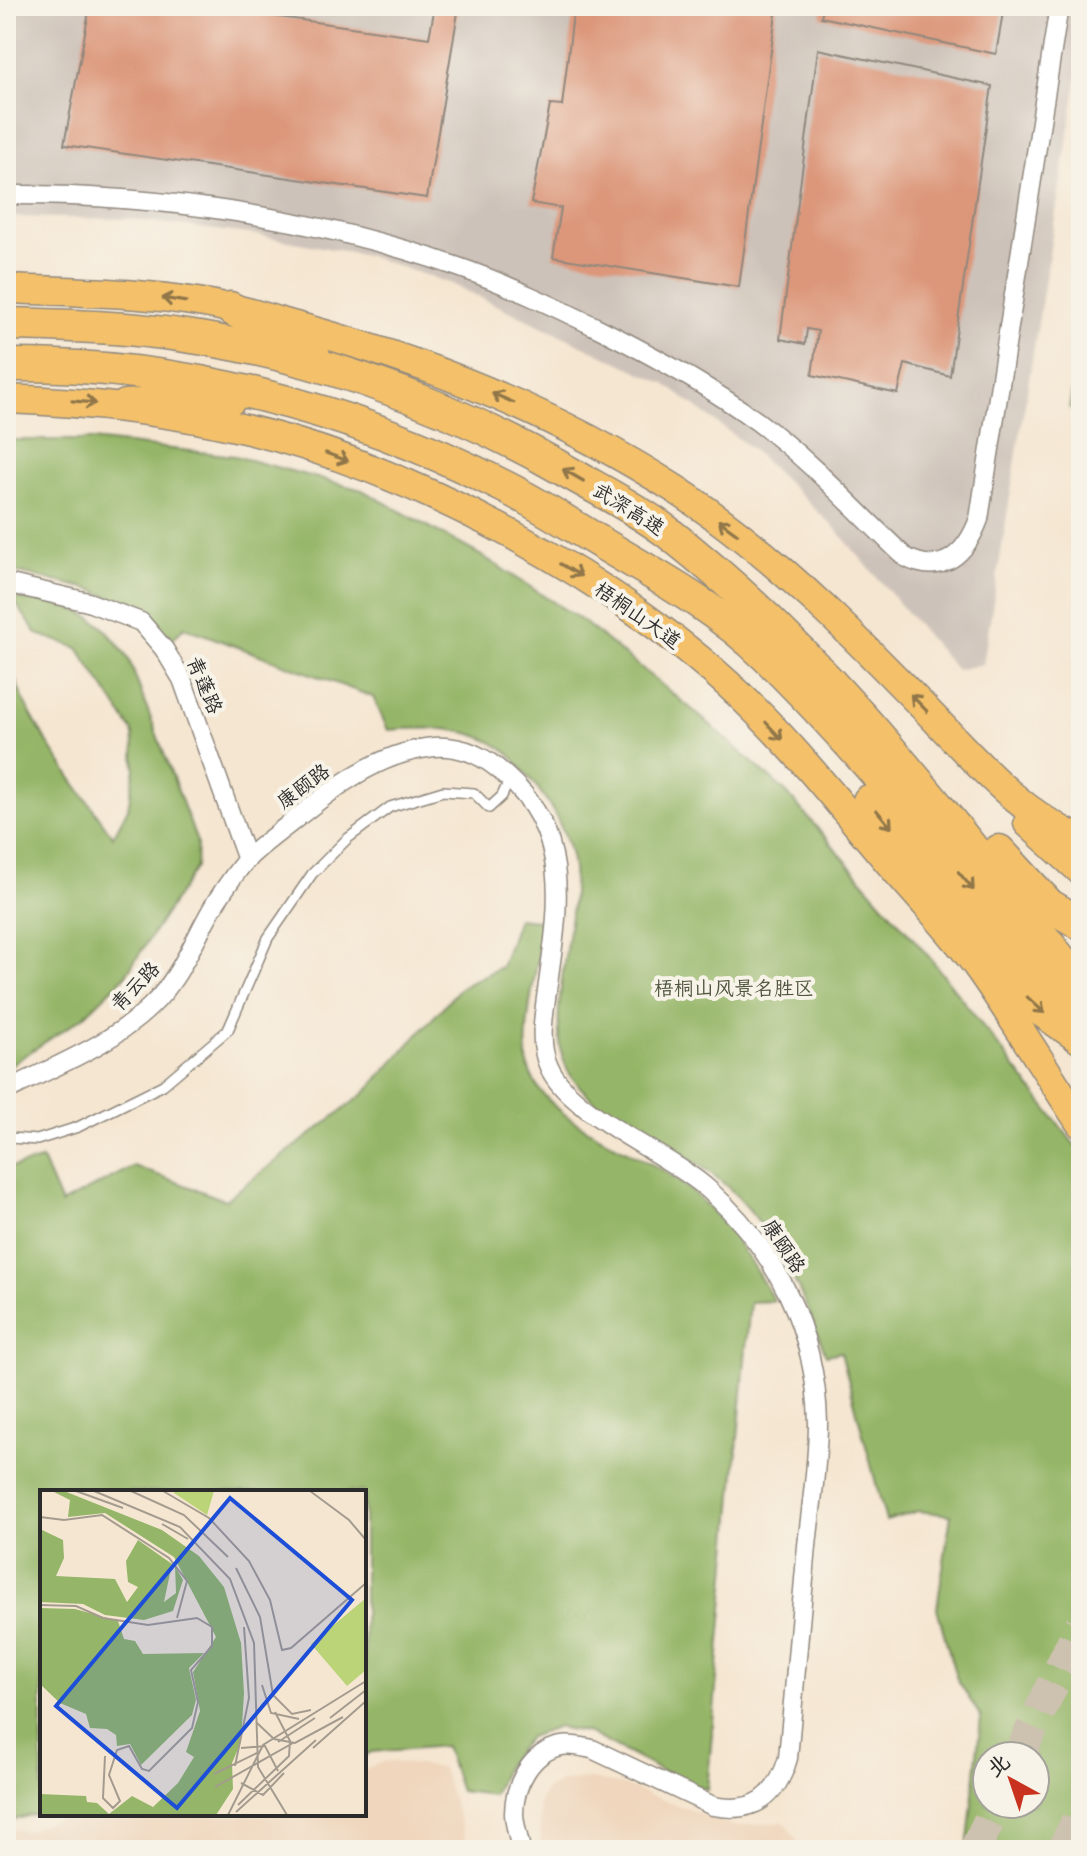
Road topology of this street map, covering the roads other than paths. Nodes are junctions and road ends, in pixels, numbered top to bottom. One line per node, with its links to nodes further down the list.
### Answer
1 (1059, 6): 2 (street)
2 (6, 195)
3 (6, 289): 4 (main road, one-way to 3)
4 (230, 308): 7 (highway); 15 (main road, one-way to 4)
5 (6, 324): 7 (highway, 武深高速)
6 (6, 365): 8 (highway, 武深高速)
7 (366, 380): 11 (highway, 武深高速, one-way to 7)
8 (266, 396): 10 (highway); 12 (highway, 武深高速)
9 (6, 399): 10 (main road, 梧桐山大道, one-way to 10)
10 (126, 406): 25 (main road, 梧桐山大道, one-way to 25)
11 (664, 530): 14 (highway, 武深高速); 20 (highway)
12 (585, 534): 14 (highway, 武深高速); 23 (highway, one-way to 23)
13 (6, 583): 18 (street, 青蓬路)
14 (776, 646): 21 (highway, 武深高速); 22 (highway, 武深高速, one-way to 22)
15 (973, 759): 17 (main road); 19 (main road)
16 (510, 778): 18 (street, 康颐路); 26 (lane); 27 (street, 康颐路)
17 (1081, 840)
18 (247, 860): 24 (street, 青云路)
19 (1081, 871)
20 (1081, 924)
21 (1081, 985)
22 (1081, 1019)
23 (1081, 1038)
24 (6, 1091)
25 (1081, 1124)
26 (6, 1135)
27 (521, 1850)

